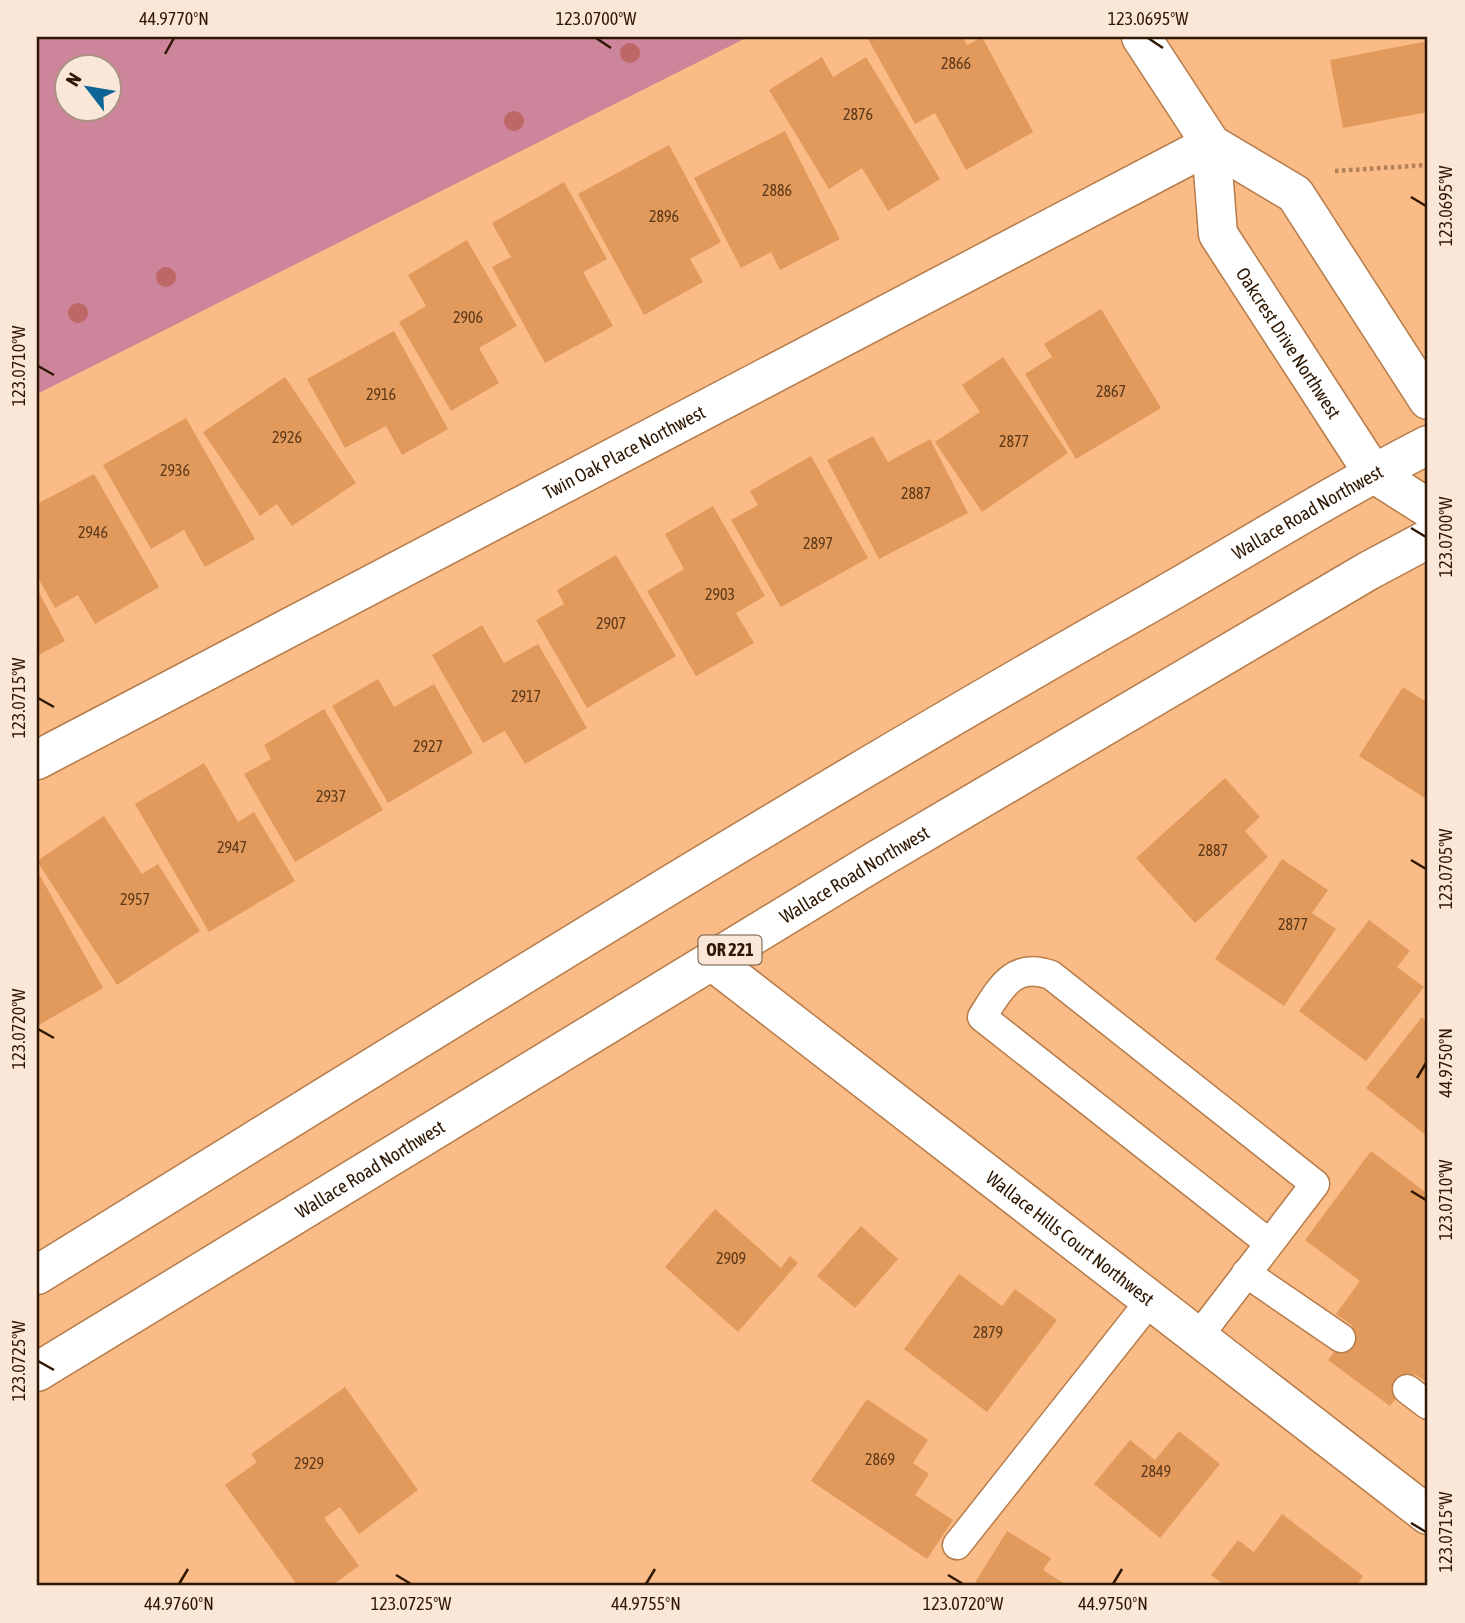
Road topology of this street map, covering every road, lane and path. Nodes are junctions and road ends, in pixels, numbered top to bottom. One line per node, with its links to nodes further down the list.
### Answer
1 (1142, 37): 2 (main road, Oakcrest Drive Northwest)
2 (1211, 144): 4 (main road, Oakcrest Drive Northwest); 7 (main road, Oakcrest Drive Northwest); 10 (main road, Twin Oak Place Northwest)
3 (1428, 164): 4 (path)
4 (1295, 194): 5 (main road, Oakcrest Drive Northwest)
5 (1428, 400)
6 (1428, 445): 7 (main road, Wallace Road Northwest)
7 (1373, 473): 8 (main road, Oakcrest Drive Northwest); 14 (main road, Wallace Road Northwest)
8 (1428, 508)
9 (1428, 539): 11 (main road, Wallace Road Northwest / OR 221)
10 (37, 760)
11 (712, 961): 15 (main road, Wallace Hills Court Northwest); 18 (main road, Wallace Road Northwest / OR 221)
12 (1269, 1243): 12 (lane); 13 (lane)
13 (1246, 1273): 16 (lane); 17 (lane)
14 (37, 1275)
15 (1150, 1301): 16 (main road, Wallace Hills Court Northwest); 20 (lane)
16 (1198, 1337): 19 (main road, Wallace Hills Court Northwest)
17 (1341, 1338)
18 (37, 1372)
19 (1428, 1515)
20 (957, 1545)

